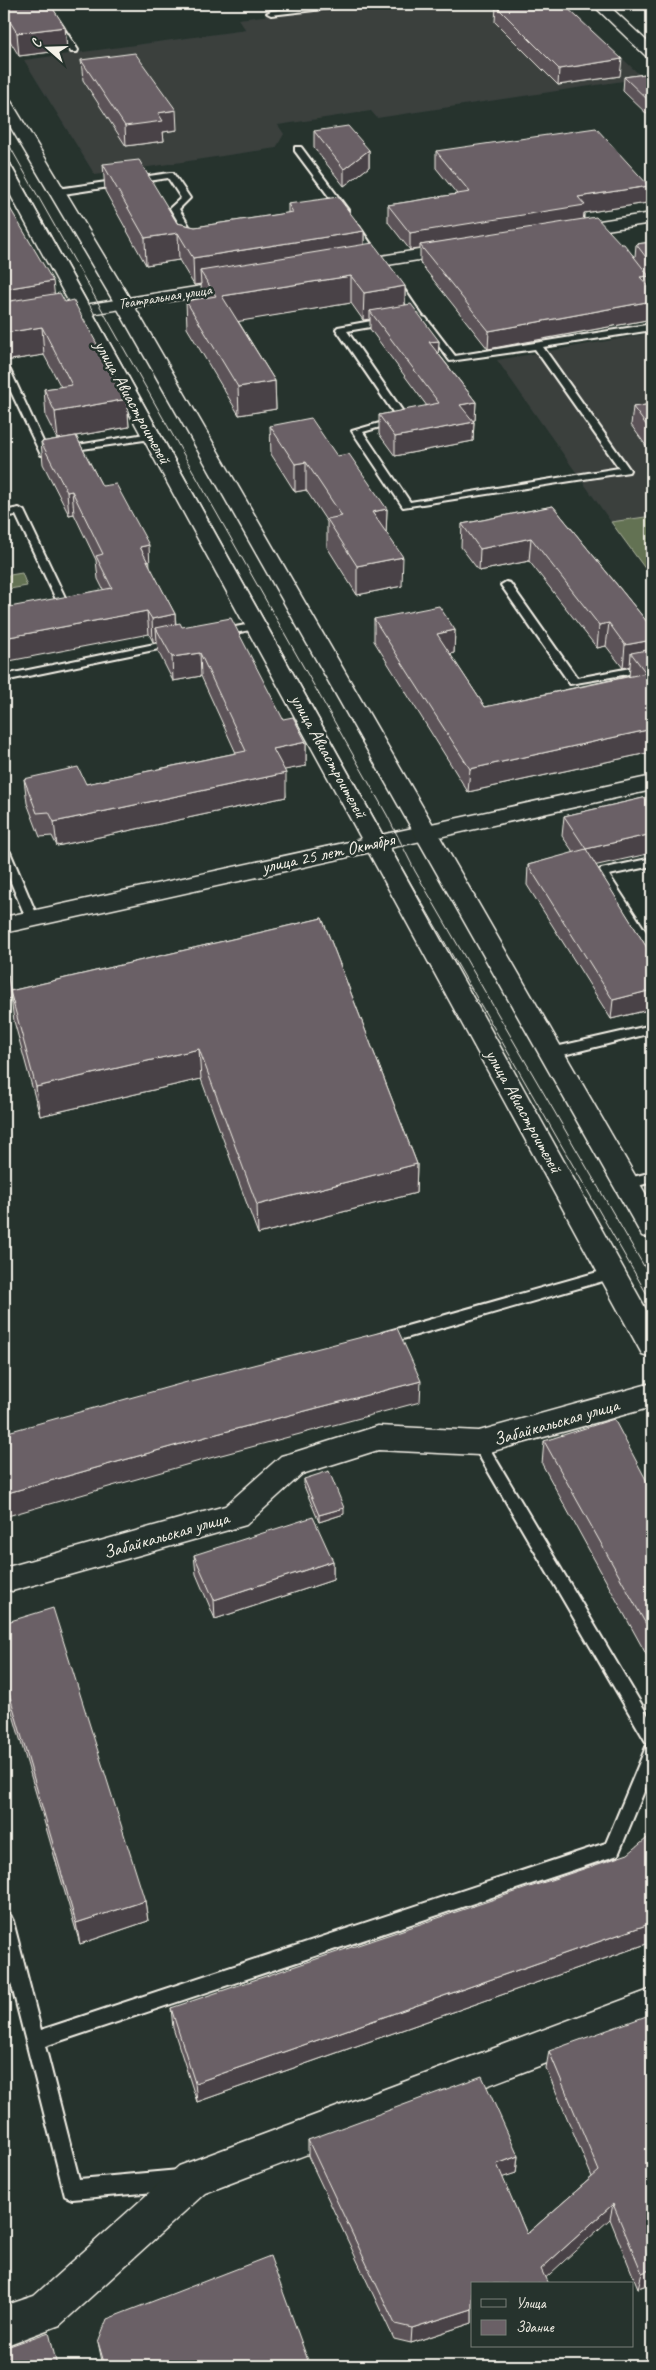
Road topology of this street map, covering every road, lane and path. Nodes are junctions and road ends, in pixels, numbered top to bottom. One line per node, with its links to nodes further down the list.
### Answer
1 (44, 4): 5 (lane)
2 (349, 4): 4 (lane)
3 (599, 4): 6 (main road)
4 (271, 13)
5 (74, 50)
6 (652, 54)
7 (4, 103): 10 (main road)
8 (298, 149): 15 (lane)
9 (4, 168): 21 (main road, улица Авиастроителей)
10 (57, 192): 13 (lane); 20 (main road)
11 (652, 218): 12 (main road)
12 (553, 233)
13 (205, 243)
14 (476, 246): 15 (main road)
15 (380, 261): 17 (main road); 22 (lane)
16 (629, 261): 19 (lane)
17 (331, 269)
18 (253, 282): 20 (main road, Театральная улица)
19 (652, 290)
20 (124, 304): 21 (main road, Театральная улица); 37 (main road)
21 (82, 310): 23 (main road, Театральная улица); 27 (main road, улица Авиастроителей)
22 (410, 317): 25 (lane); 25 (lane)
23 (4, 323)
24 (652, 327): 25 (lane)
25 (537, 345)
26 (4, 371): 27 (lane)
27 (151, 436): 31 (main road, улица Авиастроителей)
28 (4, 514): 30 (lane)
29 (506, 585): 34 (lane)
30 (60, 616)
31 (256, 626): 32 (lane); 38 (main road, улица Авиастроителей)
32 (213, 635)
33 (184, 641): 35 (lane)
34 (652, 667)
35 (4, 678)
36 (652, 783): 37 (main road, улица 25 лет Октября)
37 (425, 832): 38 (main road, улица 25 лет Октября); 45 (main road)
38 (377, 842): 41 (main road, улица 25 лет Октября); 49 (main road, улица Авиастроителей)
39 (4, 852): 41 (lane)
40 (652, 862): 43 (lane)
41 (32, 918): 42 (main road, улица 25 лет Октября)
42 (4, 925)
43 (652, 950)
44 (652, 1029): 45 (lane)
45 (551, 1053): 47 (main road)
46 (652, 1177): 47 (lane)
47 (627, 1184): 48 (main road)
48 (652, 1229)
49 (612, 1273): 50 (lane); 51 (main road, улица Авиастроителей)
50 (365, 1344)
51 (652, 1346)
52 (652, 1395): 53 (main road, Забайкальская улица)
53 (479, 1443): 54 (main road, Забайкальская улица); 55 (lane)
54 (12, 1578)
55 (652, 1737)
56 (652, 1752): 59 (lane)
57 (4, 1921): 59 (lane)
58 (652, 2006): 60 (main road)
59 (34, 2041): 60 (lane)
60 (192, 2179): 61 (main road)
61 (4, 2326)

